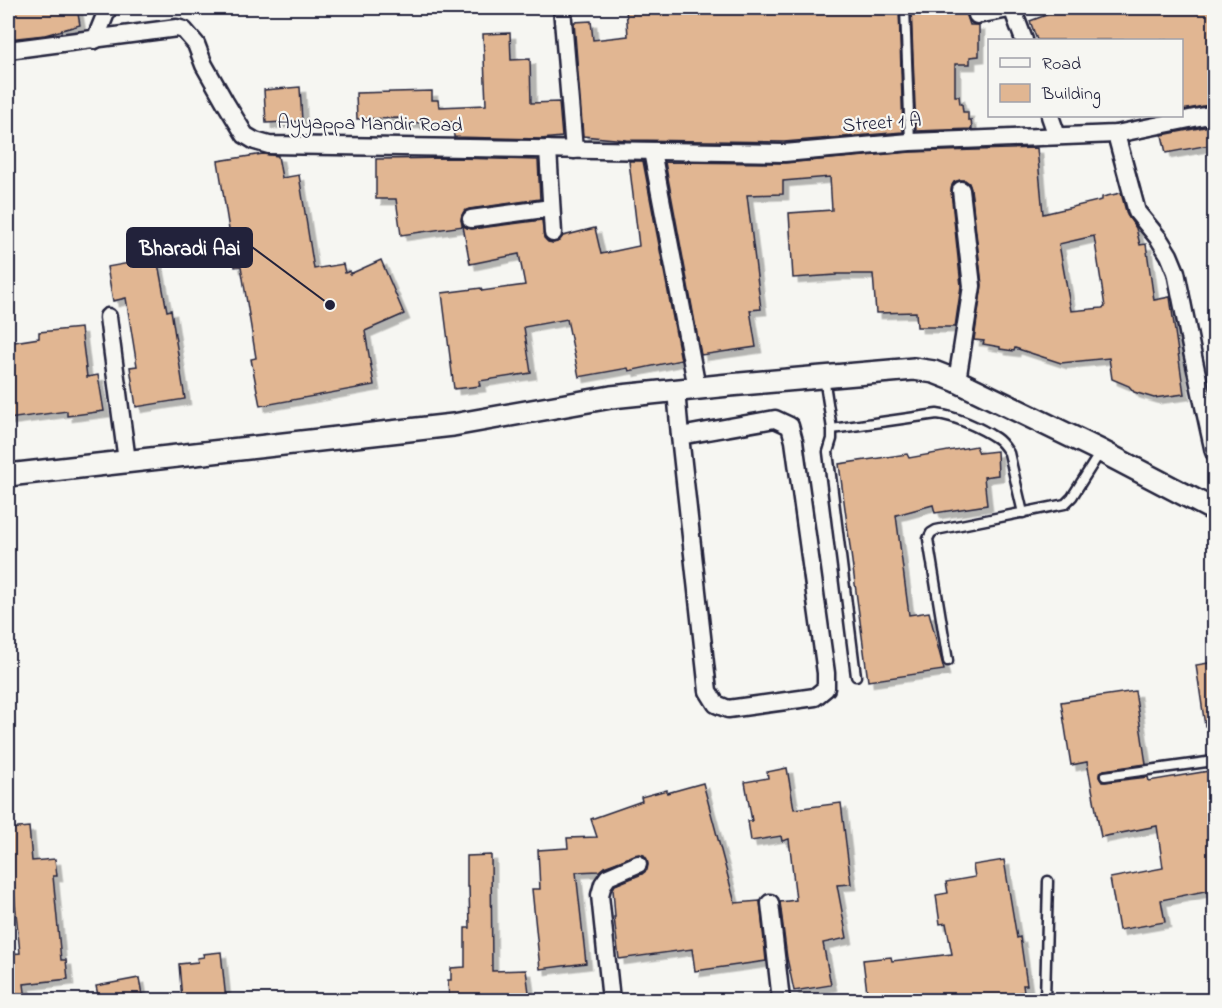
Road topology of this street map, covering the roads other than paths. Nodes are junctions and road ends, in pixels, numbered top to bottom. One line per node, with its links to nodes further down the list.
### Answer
1 (108, 8): 7 (street)
2 (562, 8): 15 (street)
3 (905, 8): 13 (lane)
4 (1014, 8): 5 (street); 6 (street)
5 (977, 15)
6 (1024, 39)
7 (95, 40): 8 (street, Ayyappa Mandir Road); 14 (street, Ayyappa Mandir Road)
8 (8, 50)
9 (1215, 114): 11 (street, Street 1 A)
10 (1050, 117): 12 (street)
11 (1116, 134): 12 (street, Street 1 A); 28 (street)
12 (1057, 136): 13 (street, Street 1 A)
13 (910, 142): 16 (street, Street 1 A)
14 (548, 149): 15 (street, Ayyappa Mandir Road); 18 (street)
15 (574, 150): 16 (street, Ayyappa Mandir Road)
16 (652, 151): 24 (street)
17 (961, 190): 23 (street)
18 (551, 208): 19 (street); 20 (street)
19 (471, 219)
20 (553, 233)
21 (108, 317): 29 (street)
22 (824, 376): 23 (street); 24 (street); 25 (lane)
23 (957, 381): 27 (street)
24 (686, 389): 26 (street); 29 (street)
25 (832, 429): 32 (lane); 34 (lane)
26 (680, 436): 26 (street)
27 (1101, 451): 31 (street); 32 (lane)
28 (1215, 452)
29 (128, 461): 30 (street)
30 (8, 475)
31 (1215, 510)
32 (1023, 513): 33 (lane)
33 (948, 660)
34 (856, 675)
35 (1215, 761): 36 (lane)
36 (1105, 776)
37 (638, 864): 40 (street)
38 (1048, 881): 42 (lane)
39 (770, 903): 41 (street)
40 (611, 1000)
41 (781, 1000)
42 (1045, 1000)

